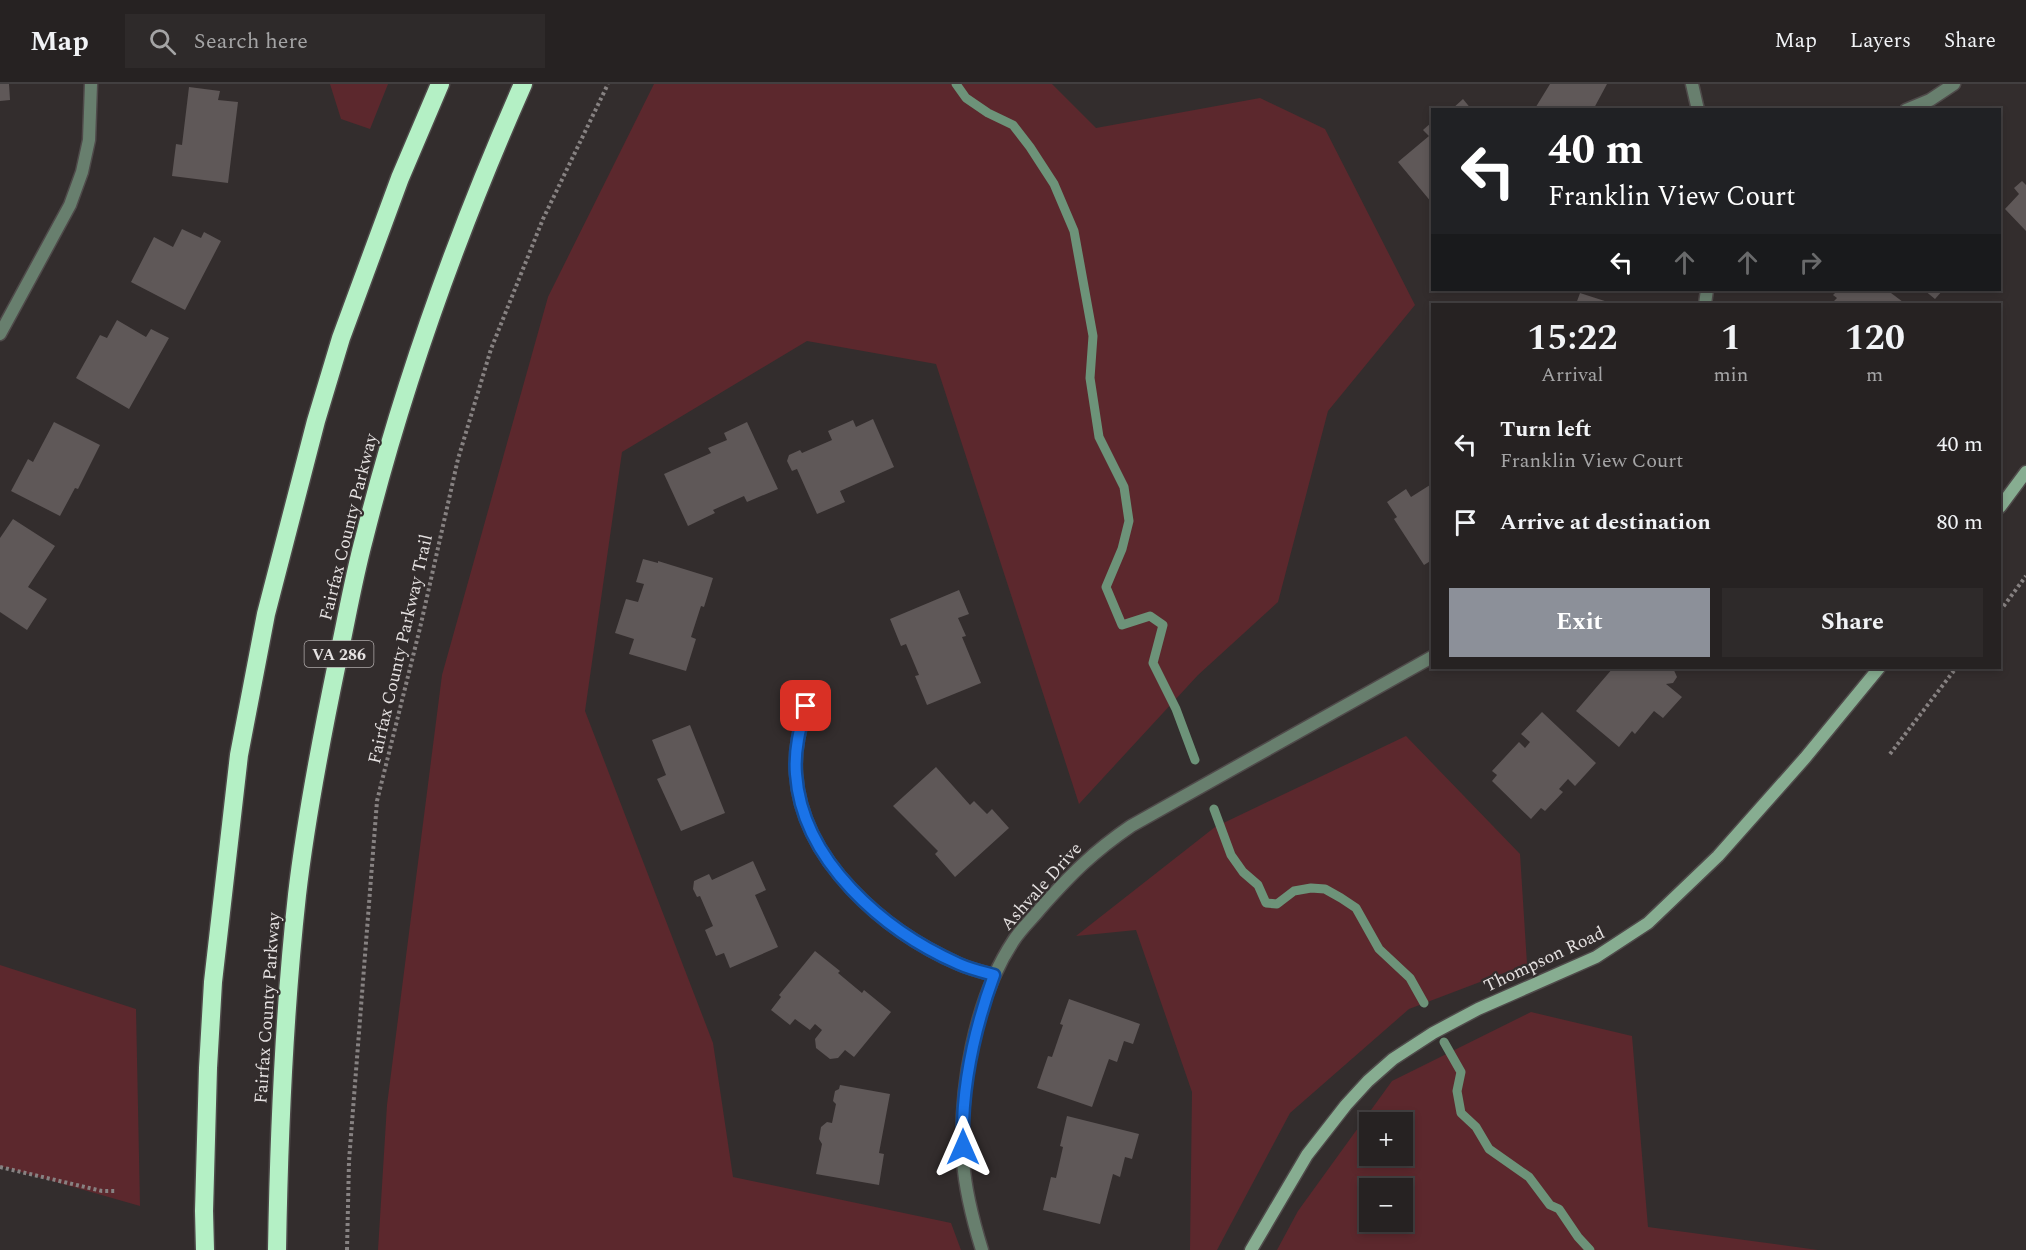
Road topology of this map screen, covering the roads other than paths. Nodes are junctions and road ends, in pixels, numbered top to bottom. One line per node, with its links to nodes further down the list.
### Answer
1 (91, 84): 8 (street)
2 (440, 84): 15 (highway)
3 (523, 84): 16 (highway, Fairfax County Parkway / VA 286)
4 (1692, 84): 6 (street)
5 (1954, 84): 7 (street)
6 (1698, 108)
7 (1911, 108)
8 (0, 334)
9 (2026, 472): 10 (street)
10 (2001, 506)
11 (1431, 658): 14 (street, Ashvale Drive)
12 (1878, 669): 18 (street, Thompson Road)
13 (806, 706): 14 (street)
14 (994, 975): 17 (street, Ashvale Drive)
15 (205, 1250)
16 (277, 1250)
17 (982, 1250)
18 (1251, 1250)

